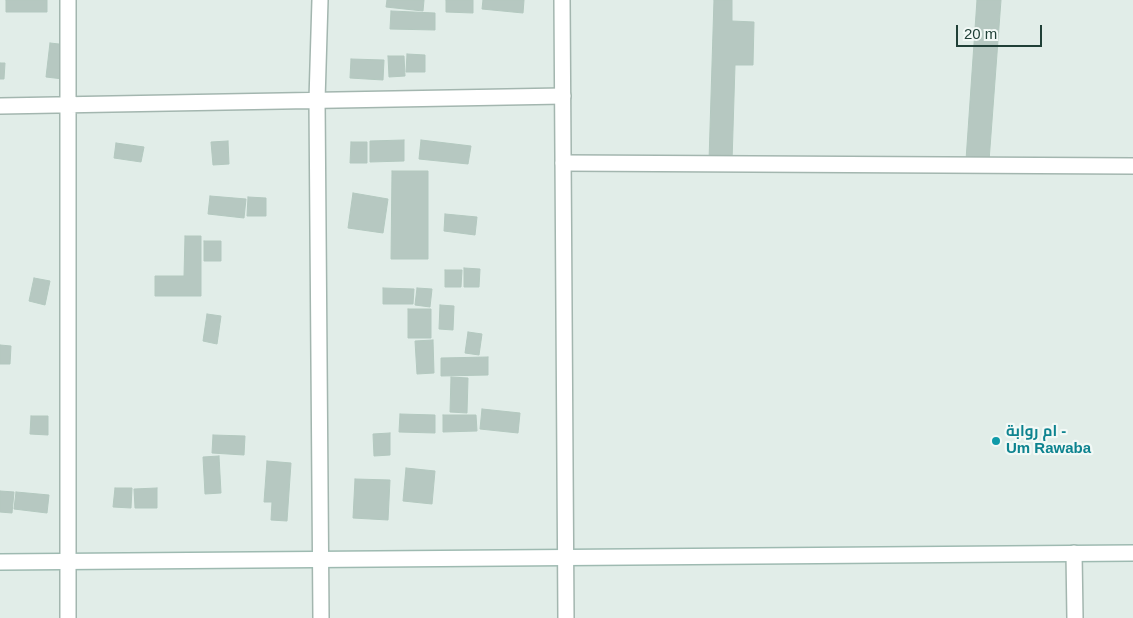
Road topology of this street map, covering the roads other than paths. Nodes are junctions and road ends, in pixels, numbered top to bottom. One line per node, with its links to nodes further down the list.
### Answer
1 (68, 0): 6 (street)
2 (320, 0): 5 (street)
3 (562, 0): 4 (street)
4 (563, 96): 5 (street); 8 (street)
5 (317, 100): 6 (street); 13 (street)
6 (68, 103): 7 (street); 14 (street)
7 (0, 106)
8 (563, 163): 9 (street); 12 (street)
9 (1133, 166)
10 (1074, 553): 11 (street); 12 (street); 19 (street)
11 (1133, 553)
12 (565, 558): 13 (street); 18 (street)
13 (321, 560): 14 (street); 17 (street)
14 (67, 561): 15 (street); 16 (street)
15 (0, 562)
16 (68, 618)
17 (321, 618)
18 (566, 618)
19 (1075, 618)

